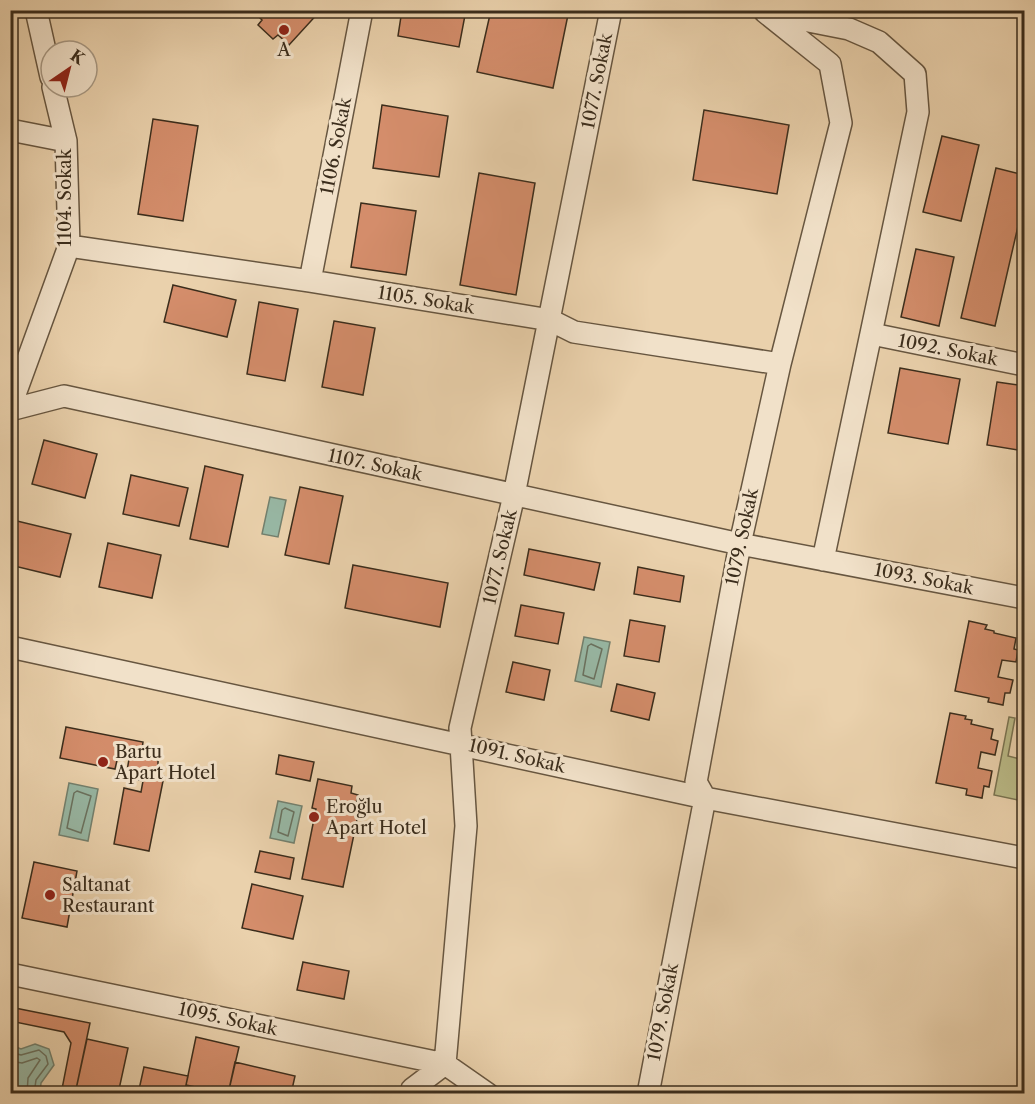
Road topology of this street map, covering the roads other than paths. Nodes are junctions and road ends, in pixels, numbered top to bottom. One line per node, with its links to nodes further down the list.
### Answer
1 (36, 10): 5 (street)
2 (362, 10): 10 (street, 1106. Sokak)
3 (611, 10): 11 (street, 1077. Sokak)
4 (760, 11): 12 (street); 13 (street, 1079. Sokak)
5 (42, 39)
6 (56, 99): 8 (street, 1104. Sokak)
7 (10, 130): 8 (street)
8 (66, 141): 9 (street, 1104. Sokak)
9 (69, 246): 10 (street, 1105. Sokak); 15 (street, 1104. Sokak)
10 (310, 281): 11 (street, 1105. Sokak)
11 (550, 321): 13 (street, 1105. Sokak); 16 (street, 1077. Sokak)
12 (872, 334): 14 (street, 1092. Sokak); 18 (street)
13 (780, 364): 17 (street, 1079. Sokak)
14 (1024, 365)
15 (10, 409): 16 (street, 1107. Sokak)
16 (514, 495): 17 (street, 1107. Sokak); 21 (street, 1077. Sokak)
17 (740, 544): 18 (street, 1093. Sokak); 22 (street, 1079. Sokak)
18 (824, 560): 19 (street, 1093. Sokak)
19 (1024, 598)
20 (10, 647): 21 (street, 1091. Sokak)
21 (462, 744): 22 (street, 1091. Sokak); 25 (street, 1077. Sokak)
22 (705, 798): 23 (street, 1091. Sokak); 28 (street, 1079. Sokak)
23 (1024, 858)
24 (10, 974): 25 (street, 1095. Sokak)
25 (445, 1064): 26 (street); 27 (street)
26 (411, 1094)
27 (488, 1094)
28 (648, 1094)

